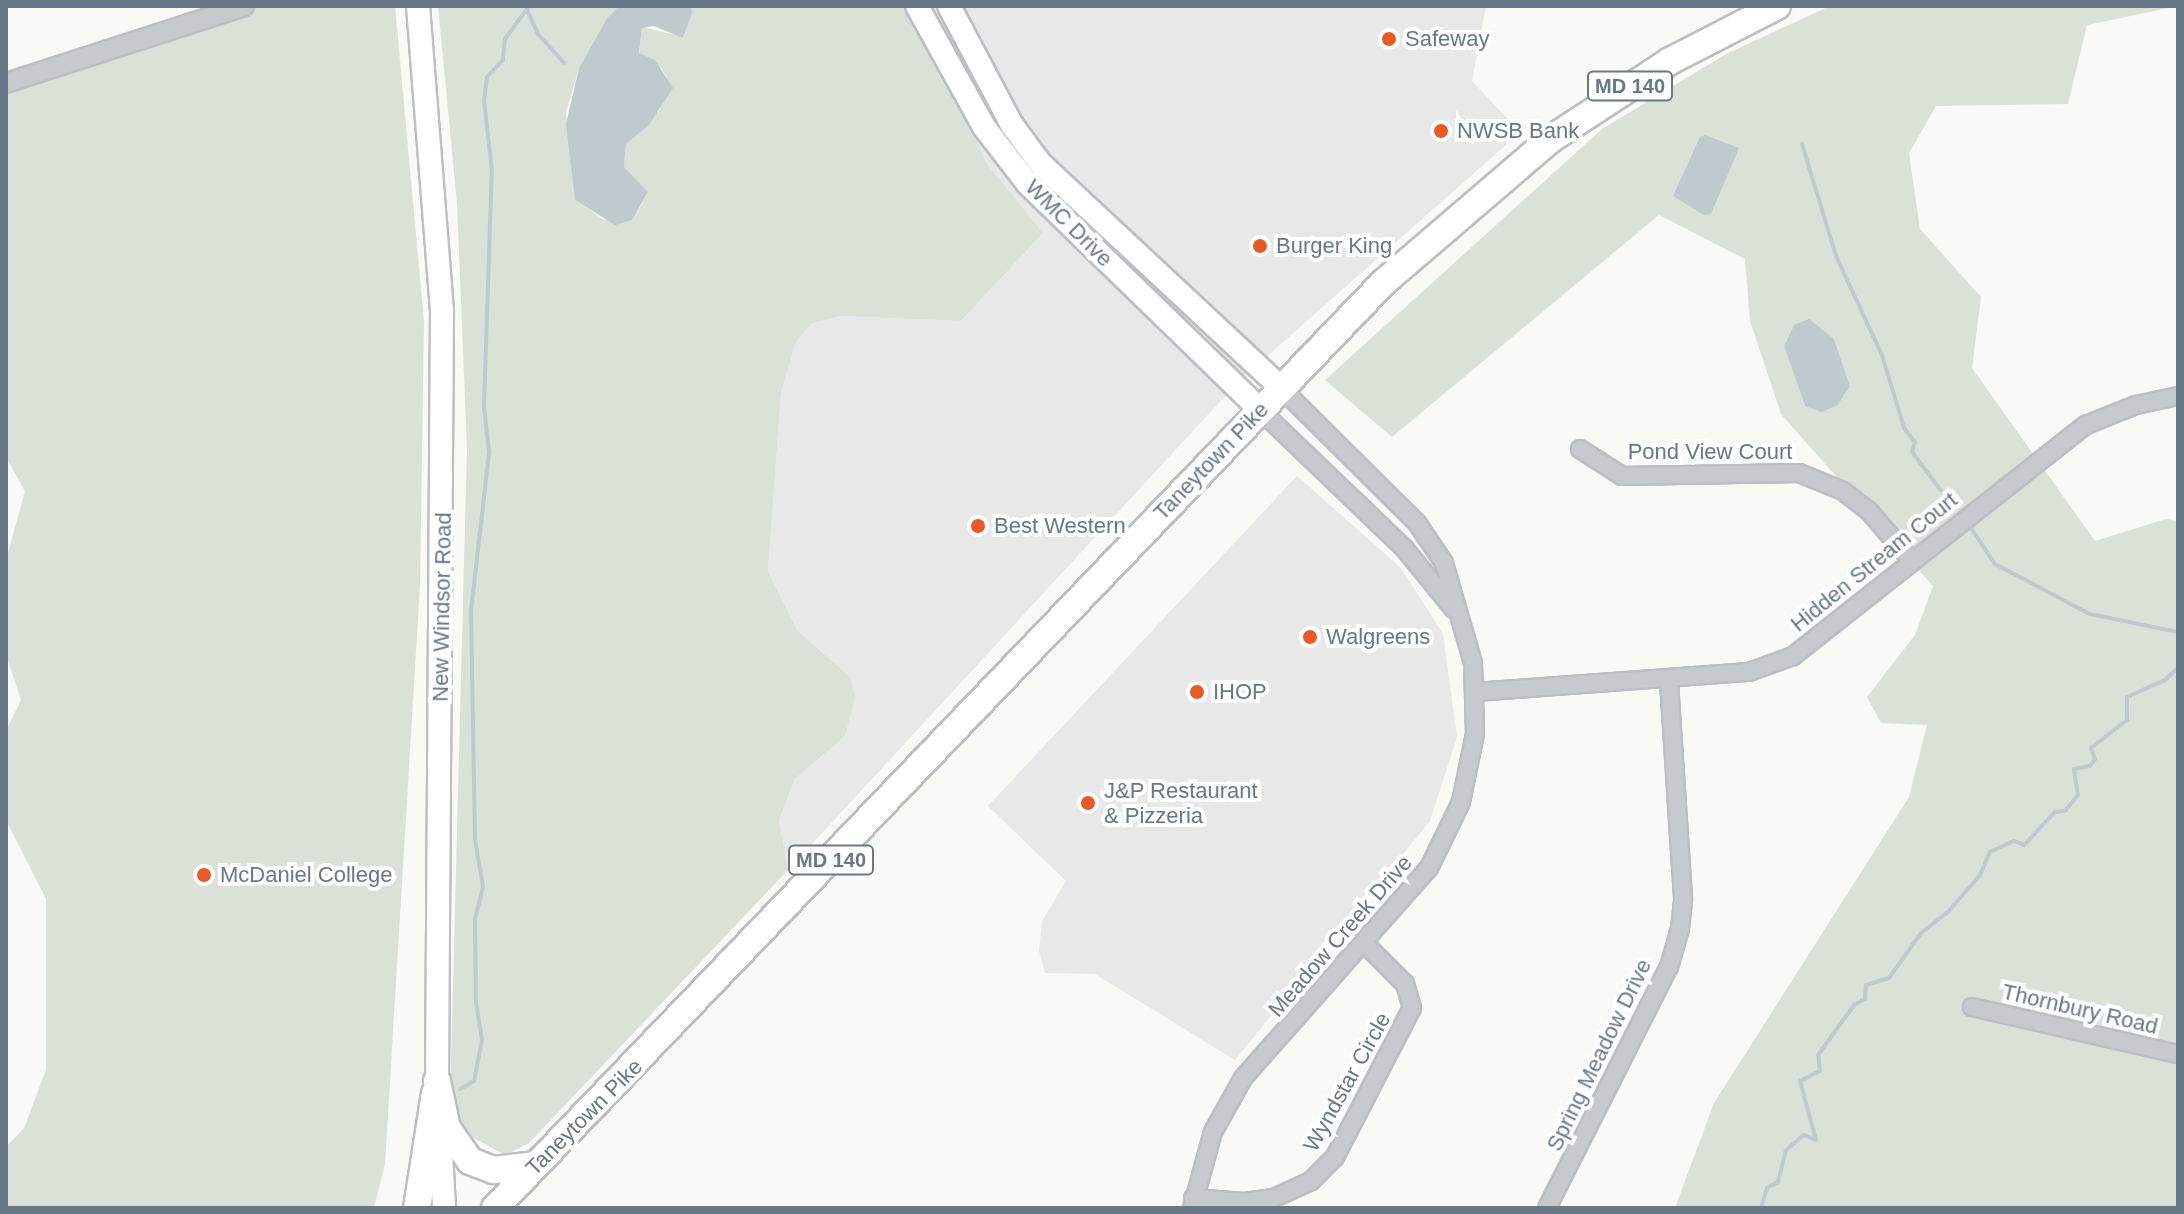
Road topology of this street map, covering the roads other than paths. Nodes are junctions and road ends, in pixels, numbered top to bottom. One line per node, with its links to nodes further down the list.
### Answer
1 (244, 6): 6 (street)
2 (418, 6): 19 (main road, New Windsor Road)
3 (917, 6): 9 (main road, WMC Drive)
4 (949, 6): 7 (main road, WMC Drive)
5 (1777, 6): 7 (highway, Taneytown Pike / MD 140)
6 (6, 83)
7 (1281, 388): 9 (highway, Taneytown Pike / MD 140); 12 (street, Meadow Creek Drive)
8 (2178, 396): 11 (street, Hidden Stream Court)
9 (1260, 410): 12 (street, Meadow Creek Drive); 17 (highway, Taneytown Pike / MD 140)
10 (1580, 449): 11 (street, Pond View Court)
11 (1911, 560): 13 (street, Hidden Stream Court)
12 (1465, 628): 14 (street, Meadow Creek Drive)
13 (1669, 680): 14 (street, Hidden Stream Court); 26 (street, Spring Meadow Drive)
14 (1475, 692): 15 (street, Meadow Creek Drive)
15 (1365, 944): 21 (street, Meadow Creek Drive); 21 (street, Wyndstar Circle)
16 (1972, 1007): 18 (street, Thornbury Road)
17 (674, 1026): 20 (highway, Taneytown Pike / MD 140); 25 (highway, Taneytown Pike / MD 140)
18 (2178, 1054)
19 (437, 1081): 20 (highway); 22 (highway); 23 (main road, New Windsor Road)
20 (536, 1165): 24 (highway, Taneytown Pike / MD 140)
21 (1192, 1203)
22 (417, 1208)
23 (444, 1208)
24 (495, 1208)
25 (517, 1208)
26 (1547, 1208)

